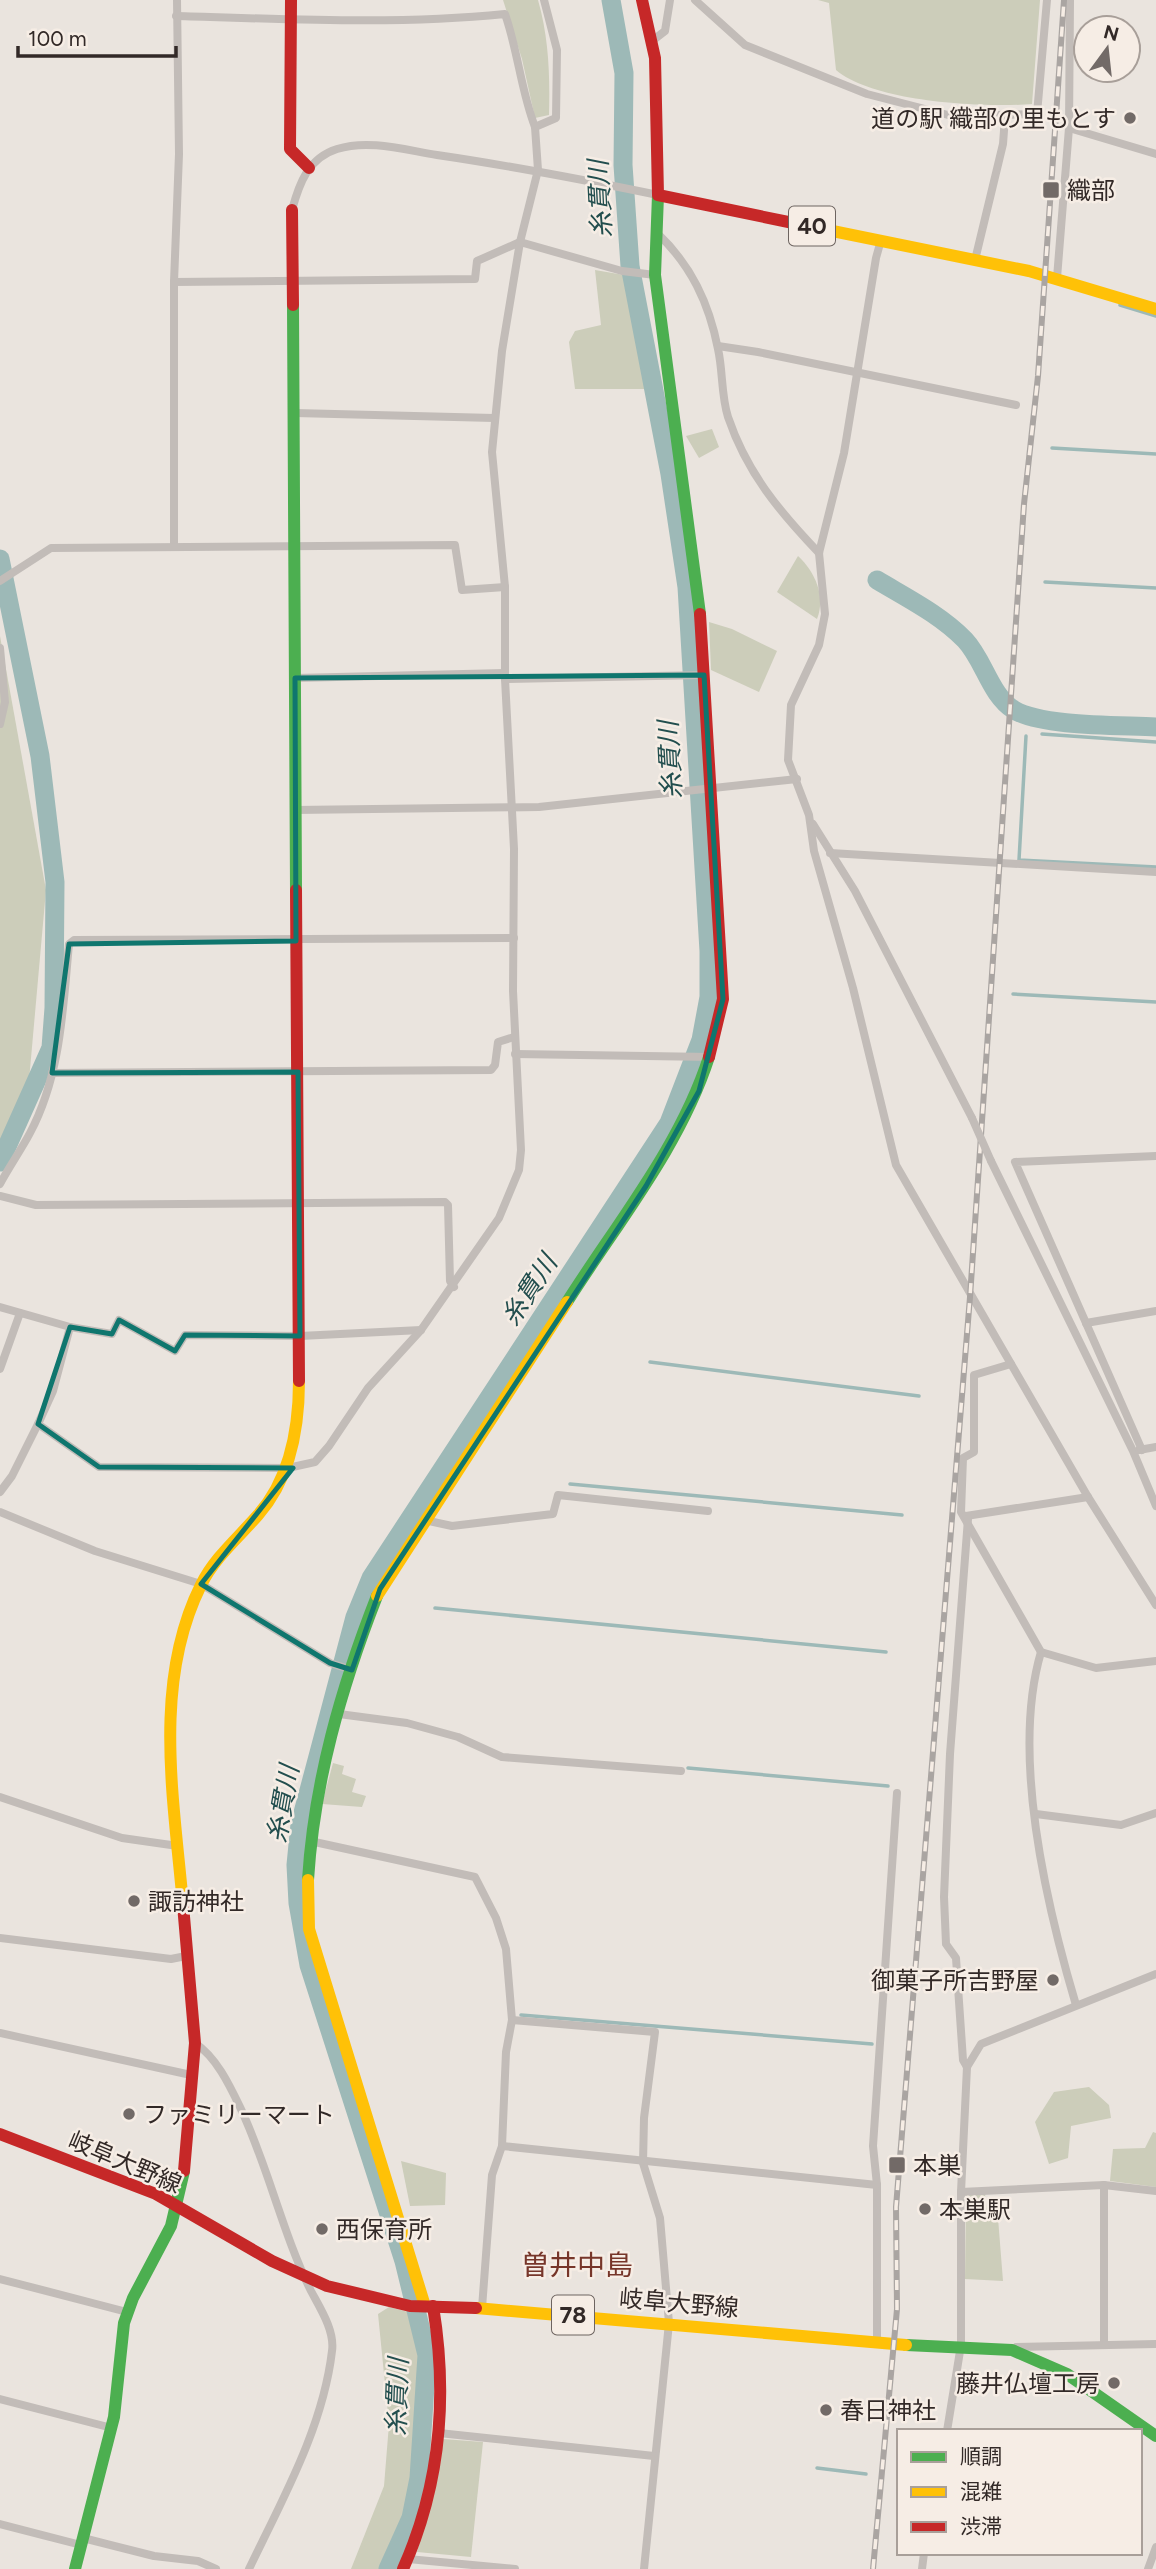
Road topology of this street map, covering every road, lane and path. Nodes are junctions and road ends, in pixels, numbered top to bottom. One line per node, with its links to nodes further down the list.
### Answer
1 (177, 0): 9 (street)
2 (291, 0): 10 (street)
3 (544, 0): 13 (street)
4 (642, 0): 11 (street)
5 (670, 0): 11 (street)
6 (695, 0): 12 (street)
7 (1047, 0): 12 (street)
8 (1070, 0): 14 (street)
9 (176, 16): 10 (street); 27 (street)
10 (291, 19): 13 (street); 16 (street)
11 (652, 41): 18 (street)
12 (1005, 117): 23 (street)
13 (535, 127): 17 (street)
14 (1069, 128): 15 (street); 25 (street)
15 (1156, 154)
16 (309, 168): 17 (street); 19 (street)
17 (538, 170): 18 (street); 22 (street)
18 (659, 195): 20 (street); 21 (street, 40)
19 (292, 211): 26 (street)
20 (657, 233): 24 (street); 29 (street)
21 (881, 240): 23 (street, 40); 30 (street)
22 (520, 242): 24 (street); 26 (street); 33 (street)
23 (975, 260): 25 (street, 40)
24 (648, 275): 40 (street)
25 (1057, 278): 28 (street, 40)
26 (292, 280): 27 (street); 32 (street)
27 (174, 282): 35 (street)
28 (1156, 309)
29 (718, 346): 30 (street); 36 (street)
30 (857, 372): 31 (street); 36 (street)
31 (1016, 405)
32 (295, 413): 33 (street); 34 (street)
33 (494, 418): 38 (street)
34 (293, 544): 35 (street); 38 (street); 42 (street)
35 (174, 546): 37 (street)
36 (819, 555): 44 (street)
37 (0, 581)
38 (505, 587): 41 (street)
39 (0, 648): 43 (street)
40 (700, 675): 41 (street); 45 (street)
41 (505, 676): 42 (street); 46 (street)
42 (295, 678): 47 (street)
43 (0, 724)
44 (797, 779): 45 (street); 48 (street)
45 (707, 788): 46 (street); 55 (street)
46 (512, 809): 47 (street); 51 (street)
47 (296, 810): 52 (street)
48 (809, 816): 49 (street); 70 (street)
49 (830, 853): 50 (street); 74 (street, bridge)
50 (1156, 872)
51 (514, 938): 52 (street); 53 (street)
52 (296, 941): 56 (street); 57 (street)
53 (514, 1037): 54 (street); 56 (street)
54 (515, 1054): 55 (street); 62 (street)
55 (707, 1057): 82 (street)
56 (298, 1072): 57 (street); 61 (street)
57 (52, 1073): 59 (street)
58 (1156, 1156): 66 (street)
59 (0, 1184)
60 (0, 1196): 61 (street)
61 (298, 1204): 62 (street); 69 (street)
62 (454, 1287): 68 (street)
63 (0, 1307): 65 (street)
64 (1156, 1311): 66 (street)
65 (20, 1313): 67 (street); 71 (street)
66 (1086, 1323): 74 (street)
67 (69, 1327): 69 (street); 72 (street)
68 (421, 1330): 69 (street); 75 (street)
69 (300, 1336): 75 (street)
70 (1011, 1364): 77 (street); 81 (street)
71 (0, 1369)
72 (38, 1424): 75 (street); 76 (street)
73 (1156, 1447): 74 (street)
74 (1137, 1450): 78 (street)
75 (288, 1468): 83 (street)
76 (0, 1492)
77 (1088, 1497): 81 (street); 84 (street)
78 (1156, 1506)
79 (708, 1511): 82 (street)
80 (0, 1512): 83 (street)
81 (967, 1518): 85 (street); 103 (street)
82 (424, 1520): 87 (street)
83 (201, 1584): 87 (street); 95 (street)
84 (1156, 1605)
85 (1041, 1652): 86 (street); 93 (street)
86 (1156, 1661)
87 (349, 1669): 88 (street)
88 (339, 1714): 89 (street); 94 (street)
89 (681, 1771)
90 (897, 1793): 108 (street)
91 (0, 1797): 95 (street)
92 (1156, 1813): 93 (street)
93 (1036, 1814): 99 (street)
94 (310, 1841): 100 (street); 115 (street)
95 (178, 1846): 97 (street)
96 (0, 1938): 97 (street)
97 (186, 1956): 102 (street)
98 (1156, 1974): 99 (street)
99 (1076, 2005): 103 (street)
100 (512, 2020): 106 (street); 107 (street)
101 (0, 2033): 104 (street)
102 (195, 2043): 104 (street); 113 (street)
103 (967, 2067): 111 (street)
104 (191, 2075): 112 (street)
105 (0, 2134): 112 (street, 岐阜大野線 / 78)
106 (502, 2146): 107 (street); 116 (street)
107 (643, 2163): 108 (street); 118 (street)
108 (877, 2185): 119 (street)
109 (1104, 2185): 110 (street); 111 (street); 120 (street)
110 (1156, 2191)
111 (961, 2192): 122 (street)
112 (179, 2207): 113 (street, 岐阜大野線 / 78); 117 (street)
113 (303, 2274): 115 (street, 岐阜大野線 / 78); 136 (street)
114 (0, 2279): 117 (street)
115 (429, 2306): 116 (street, 岐阜大野線 / 78); 127 (street)
116 (482, 2308): 118 (street, 岐阜大野線 / 78)
117 (127, 2312): 125 (street)
118 (669, 2323): 119 (street, 岐阜大野線 / 78); 129 (street)
119 (877, 2343): 122 (street, 岐阜大野線 / 78)
120 (1104, 2344): 121 (street); 123 (street)
121 (1156, 2344)
122 (961, 2345): 123 (street, 岐阜大野線 / 78); 126 (street)
123 (1012, 2350): 128 (street, 岐阜大野線 / 78)
124 (0, 2399): 125 (street)
125 (112, 2428): 131 (street)
126 (947, 2429)
127 (439, 2433): 129 (street); 133 (street)
128 (1156, 2436)
129 (654, 2456): 138 (street)
130 (0, 2524): 131 (street)
131 (82, 2541): 134 (street); 135 (street)
132 (1156, 2547): 139 (street)
133 (405, 2564): 137 (street)
134 (75, 2569)
135 (216, 2569)
136 (249, 2569)
137 (515, 2569)
138 (643, 2569)
139 (1148, 2569)

